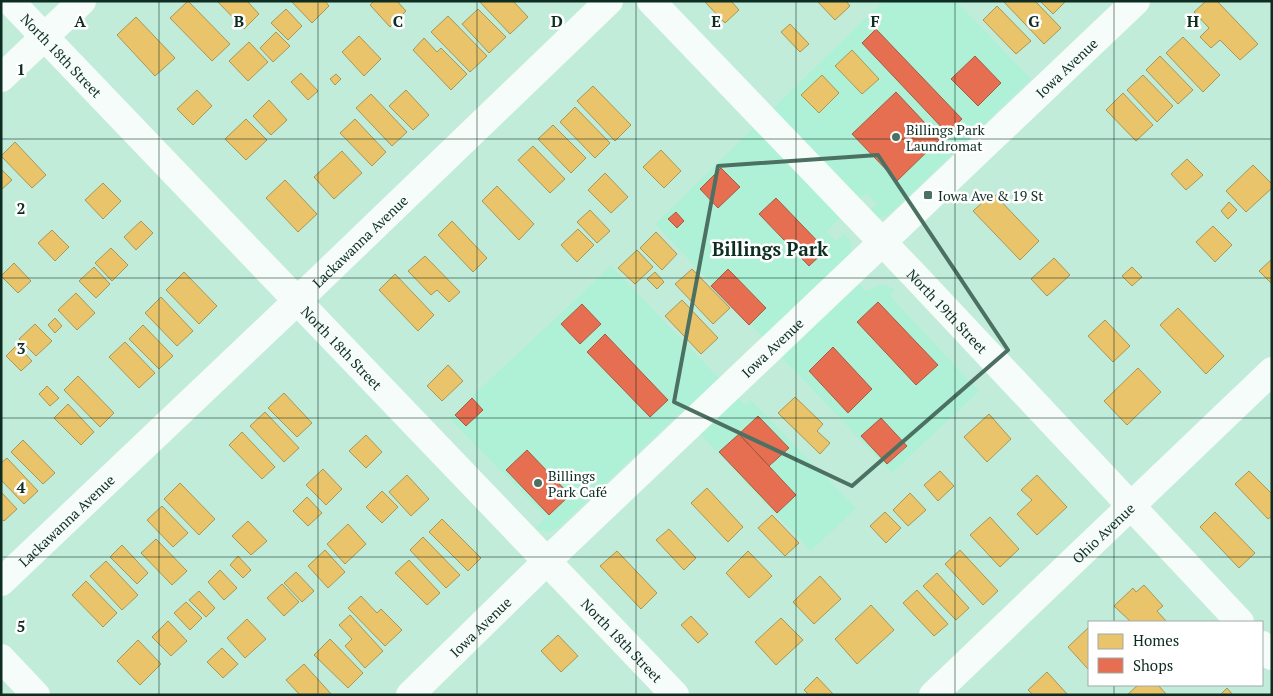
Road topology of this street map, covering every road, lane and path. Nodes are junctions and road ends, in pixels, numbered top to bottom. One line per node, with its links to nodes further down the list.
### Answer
1 (10, 1): 6 (street, North 18th Street)
2 (82, 1): 6 (street)
3 (609, 1): 9 (street, Lackawanna Avenue)
4 (652, 1): 8 (street, North 19th Street)
5 (1136, 1): 8 (street, Iowa Avenue)
6 (44, 37): 7 (street); 9 (street, North 18th Street)
7 (1, 78)
8 (883, 243): 11 (street, North 19th Street); 12 (street, Iowa Avenue)
9 (297, 301): 12 (street, North 18th Street); 13 (street, Lackawanna Avenue)
10 (1272, 371): 11 (street, Ohio Avenue)
11 (1129, 507): 14 (street, North 19th Street); 21 (street, Ohio Avenue)
12 (547, 561): 19 (street, Iowa Avenue); 20 (street, North 18th Street)
13 (1, 582)
14 (1239, 621)
15 (1263, 646): 16 (street)
16 (1272, 656)
17 (1, 658): 18 (street)
18 (36, 695)
19 (410, 695)
20 (675, 695)
21 (933, 695)

